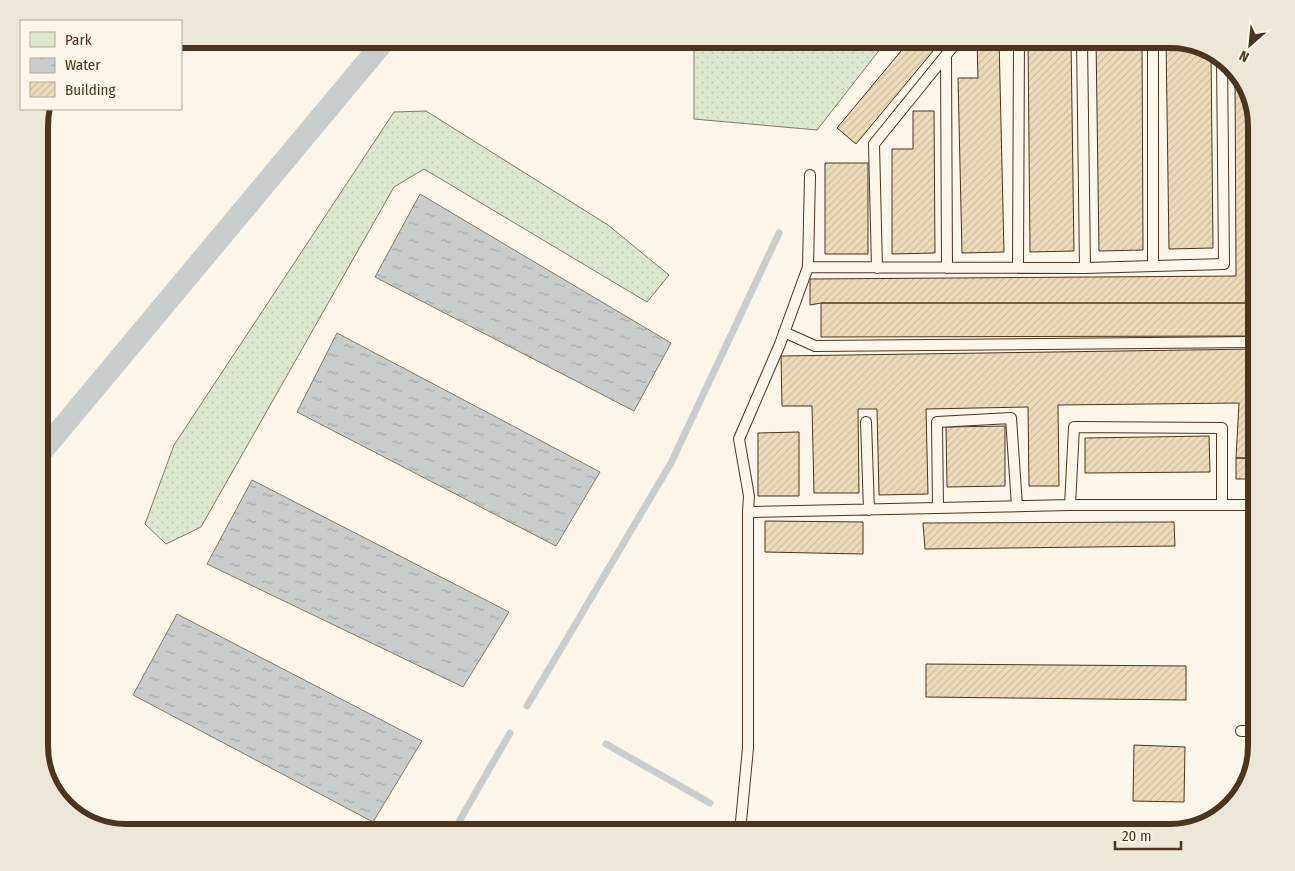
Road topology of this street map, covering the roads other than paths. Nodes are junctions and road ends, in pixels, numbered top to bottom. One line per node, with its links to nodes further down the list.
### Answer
1 (952, 48): 5 (lane)
2 (1019, 48): 12 (lane)
3 (1082, 48): 13 (lane)
4 (1153, 48): 8 (lane)
5 (946, 55): 10 (lane); 11 (lane)
6 (1222, 68): 8 (lane)
7 (810, 175): 9 (lane)
8 (1153, 266): 13 (lane)
9 (808, 267): 10 (lane); 14 (lane)
10 (877, 268): 11 (lane)
11 (947, 268): 12 (lane)
12 (1018, 268): 13 (lane)
13 (1085, 268)
14 (784, 332): 15 (lane); 23 (lane)
15 (1248, 342)
16 (866, 422): 22 (lane)
17 (1222, 504): 18 (lane); 18 (lane); 19 (lane)
18 (1070, 505): 20 (lane)
19 (1248, 505)
20 (1017, 506): 21 (lane); 21 (lane)
21 (938, 508): 22 (lane)
22 (869, 510): 23 (lane)
23 (748, 512): 26 (lane)
24 (1241, 731): 25 (lane)
25 (1248, 731)
26 (741, 824)

